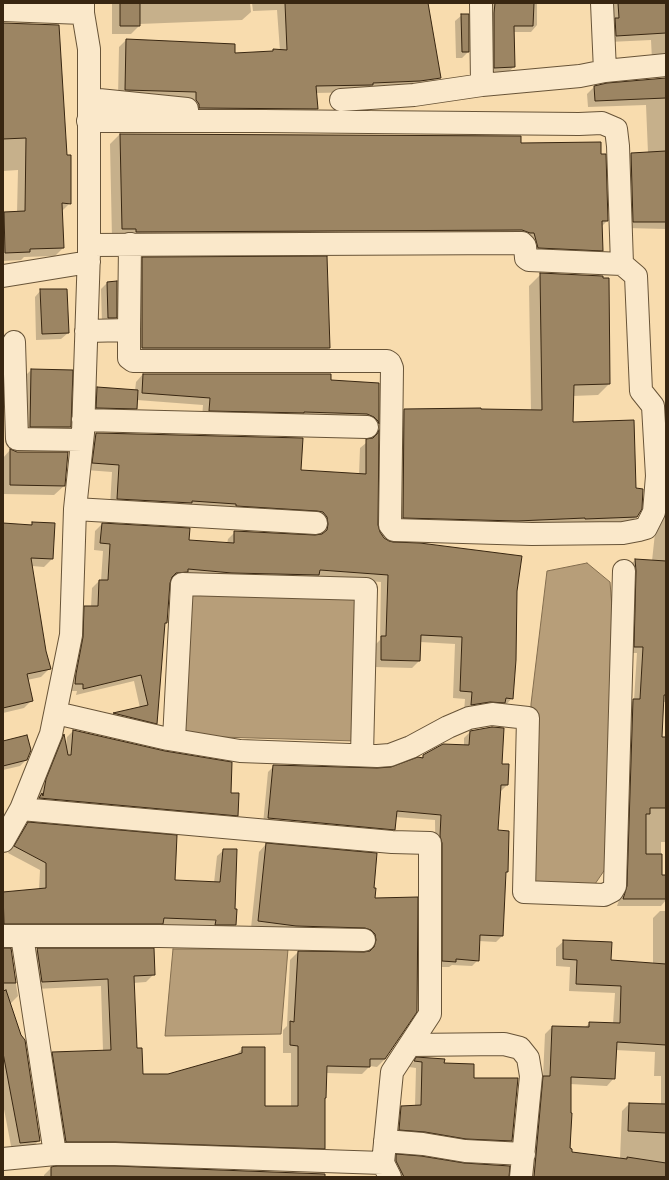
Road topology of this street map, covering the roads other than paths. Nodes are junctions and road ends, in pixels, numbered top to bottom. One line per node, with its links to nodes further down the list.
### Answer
1 (481, 3): 7 (street)
2 (602, 3): 6 (street)
3 (83, 8): 4 (street); 8 (street)
4 (3, 10)
5 (666, 65): 6 (street)
6 (605, 71): 7 (street)
7 (482, 85): 9 (street)
8 (89, 99): 10 (street); 11 (street)
9 (340, 100)
10 (188, 109)
11 (88, 121): 13 (street); 14 (street)
12 (130, 244): 13 (street); 14 (street); 16 (street)
13 (89, 253): 15 (street); 17 (street)
14 (622, 264): 16 (street)
15 (3, 276)
16 (129, 330): 17 (street)
17 (86, 332): 20 (street)
18 (14, 342): 20 (street)
19 (367, 427): 20 (street)
20 (83, 430): 21 (street)
21 (75, 509): 22 (street); 24 (street)
22 (316, 523)
23 (624, 571): 26 (street)
24 (56, 712): 25 (street); 27 (street)
25 (174, 740): 26 (street); 26 (street)
26 (362, 755)
27 (21, 809): 28 (street); 31 (street)
28 (3, 841)
29 (12, 936): 30 (street); 33 (street)
30 (364, 940)
31 (410, 1045): 32 (street); 34 (street)
32 (385, 1141): 34 (street); 36 (street)
33 (55, 1154): 35 (street); 36 (street)
34 (524, 1154): 37 (street)
35 (3, 1159)
36 (386, 1170)
37 (521, 1177)

